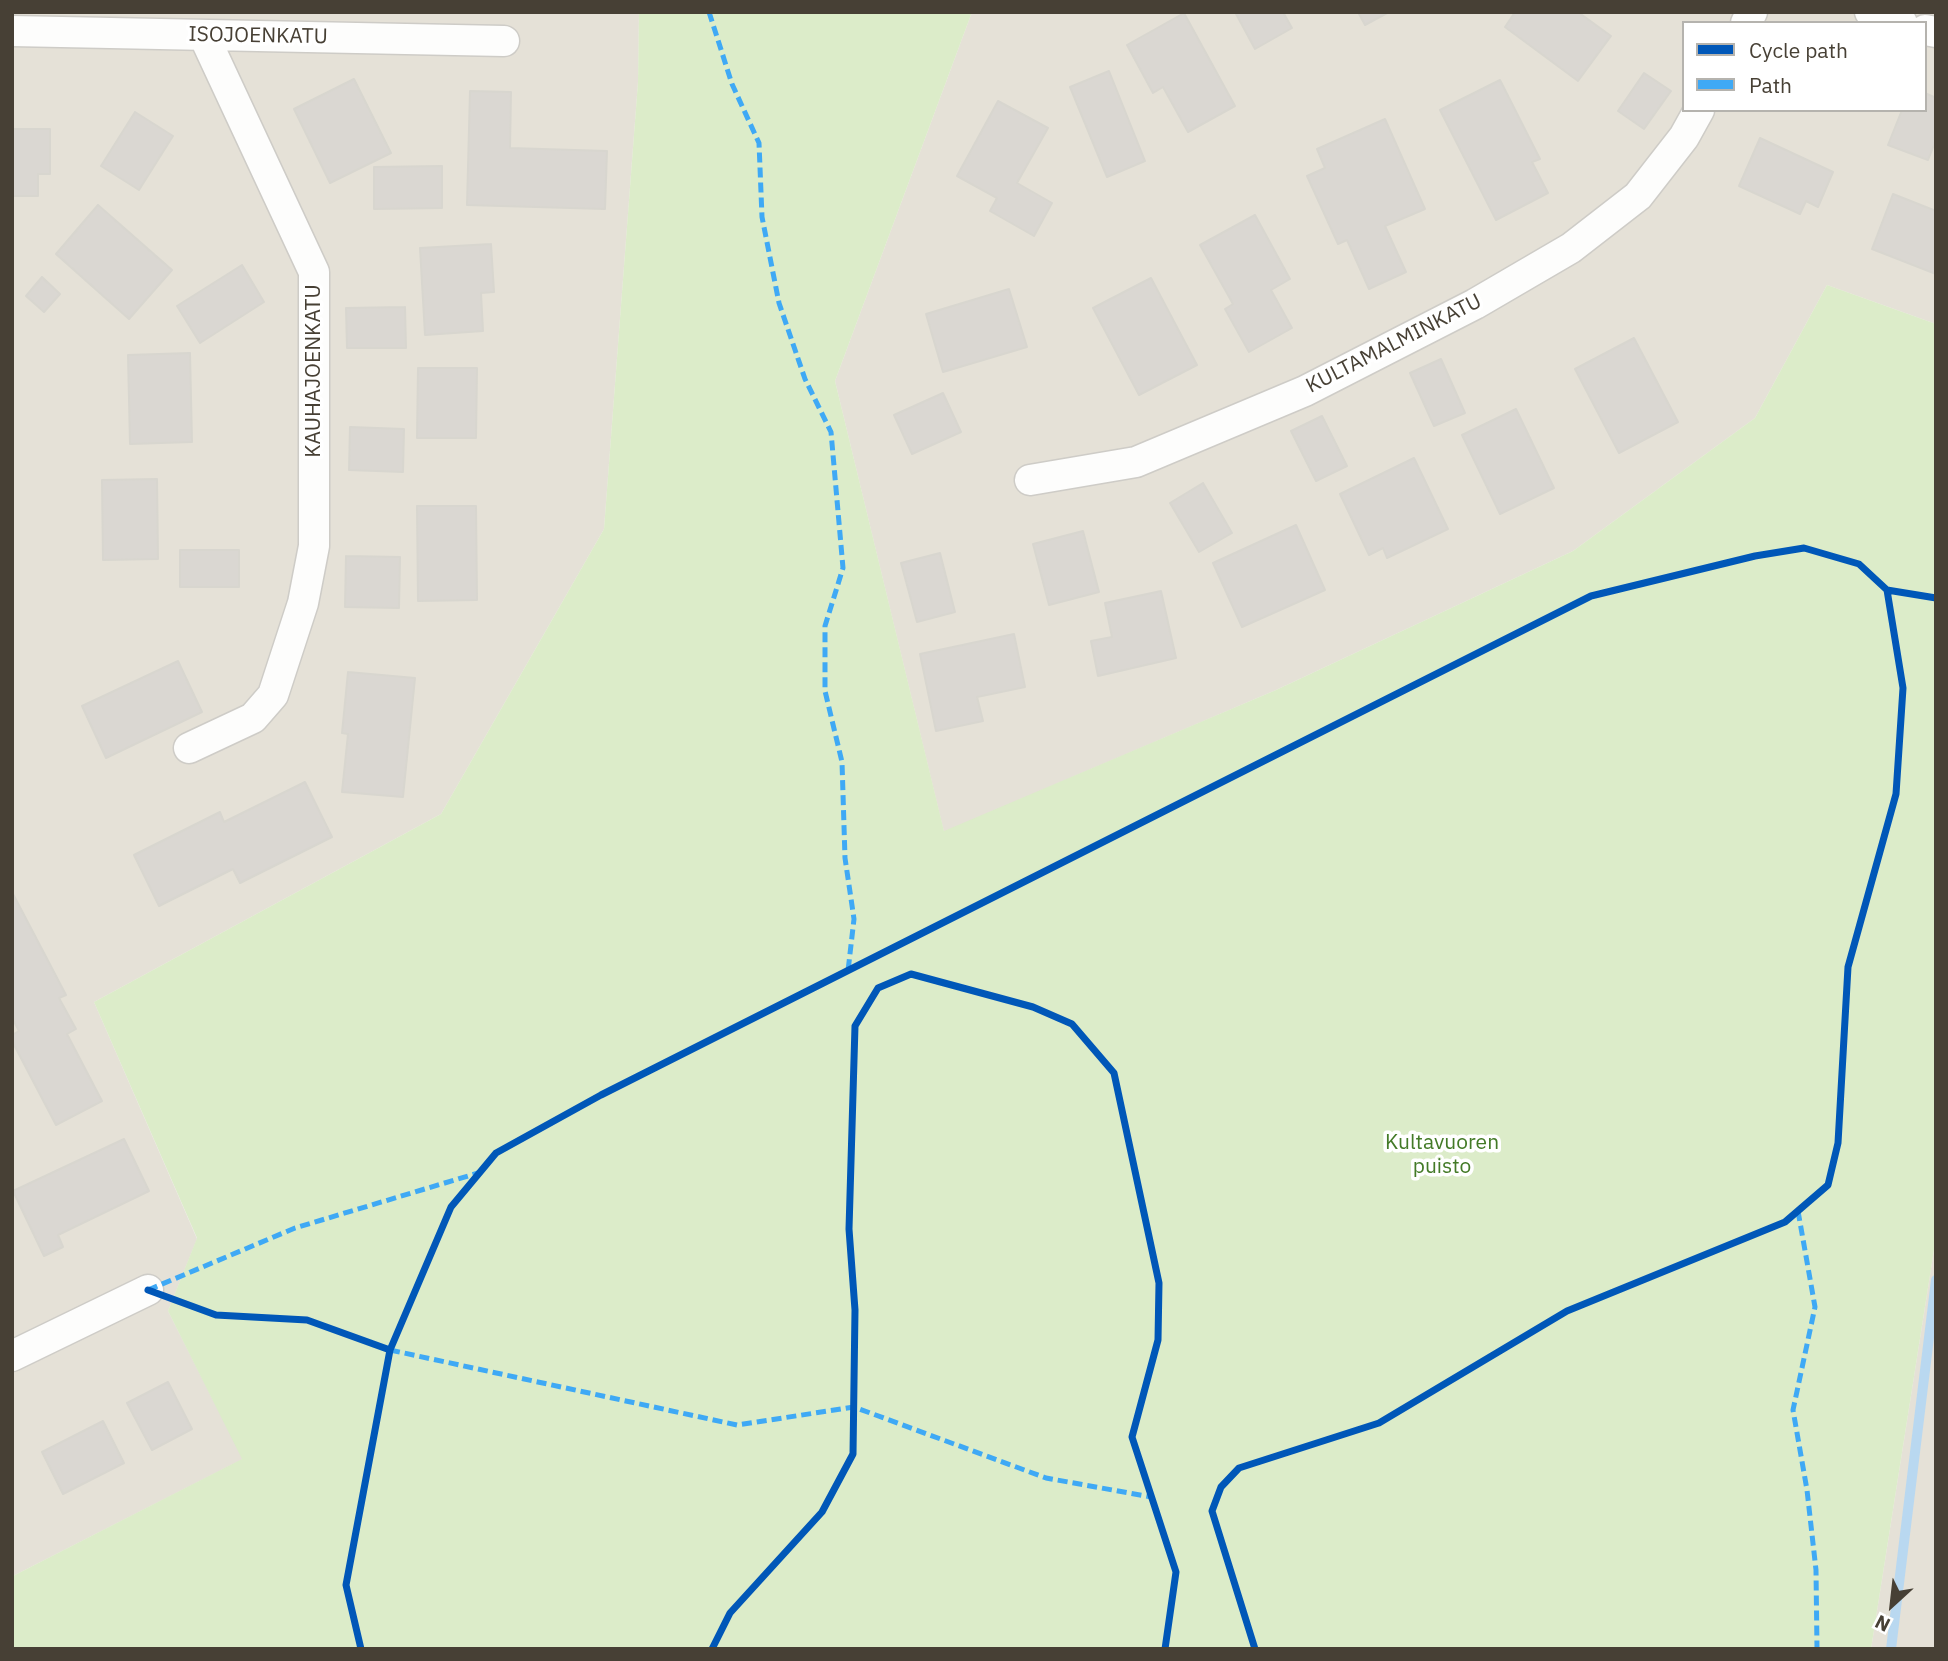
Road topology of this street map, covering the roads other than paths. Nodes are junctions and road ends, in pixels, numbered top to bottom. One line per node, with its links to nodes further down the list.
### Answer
1 (1870, 12): 2 (street)
2 (1896, 21)
3 (12, 31): 4 (street, ISOJOENKATU)
4 (204, 36): 5 (street, ISOJOENKATU); 8 (street, KAUHAJOENKATU)
5 (504, 41)
6 (1698, 112): 7 (street, KULTAMALMINKATU)
7 (1030, 480)
8 (189, 748)
9 (148, 1290): 10 (street)
10 (12, 1356)

